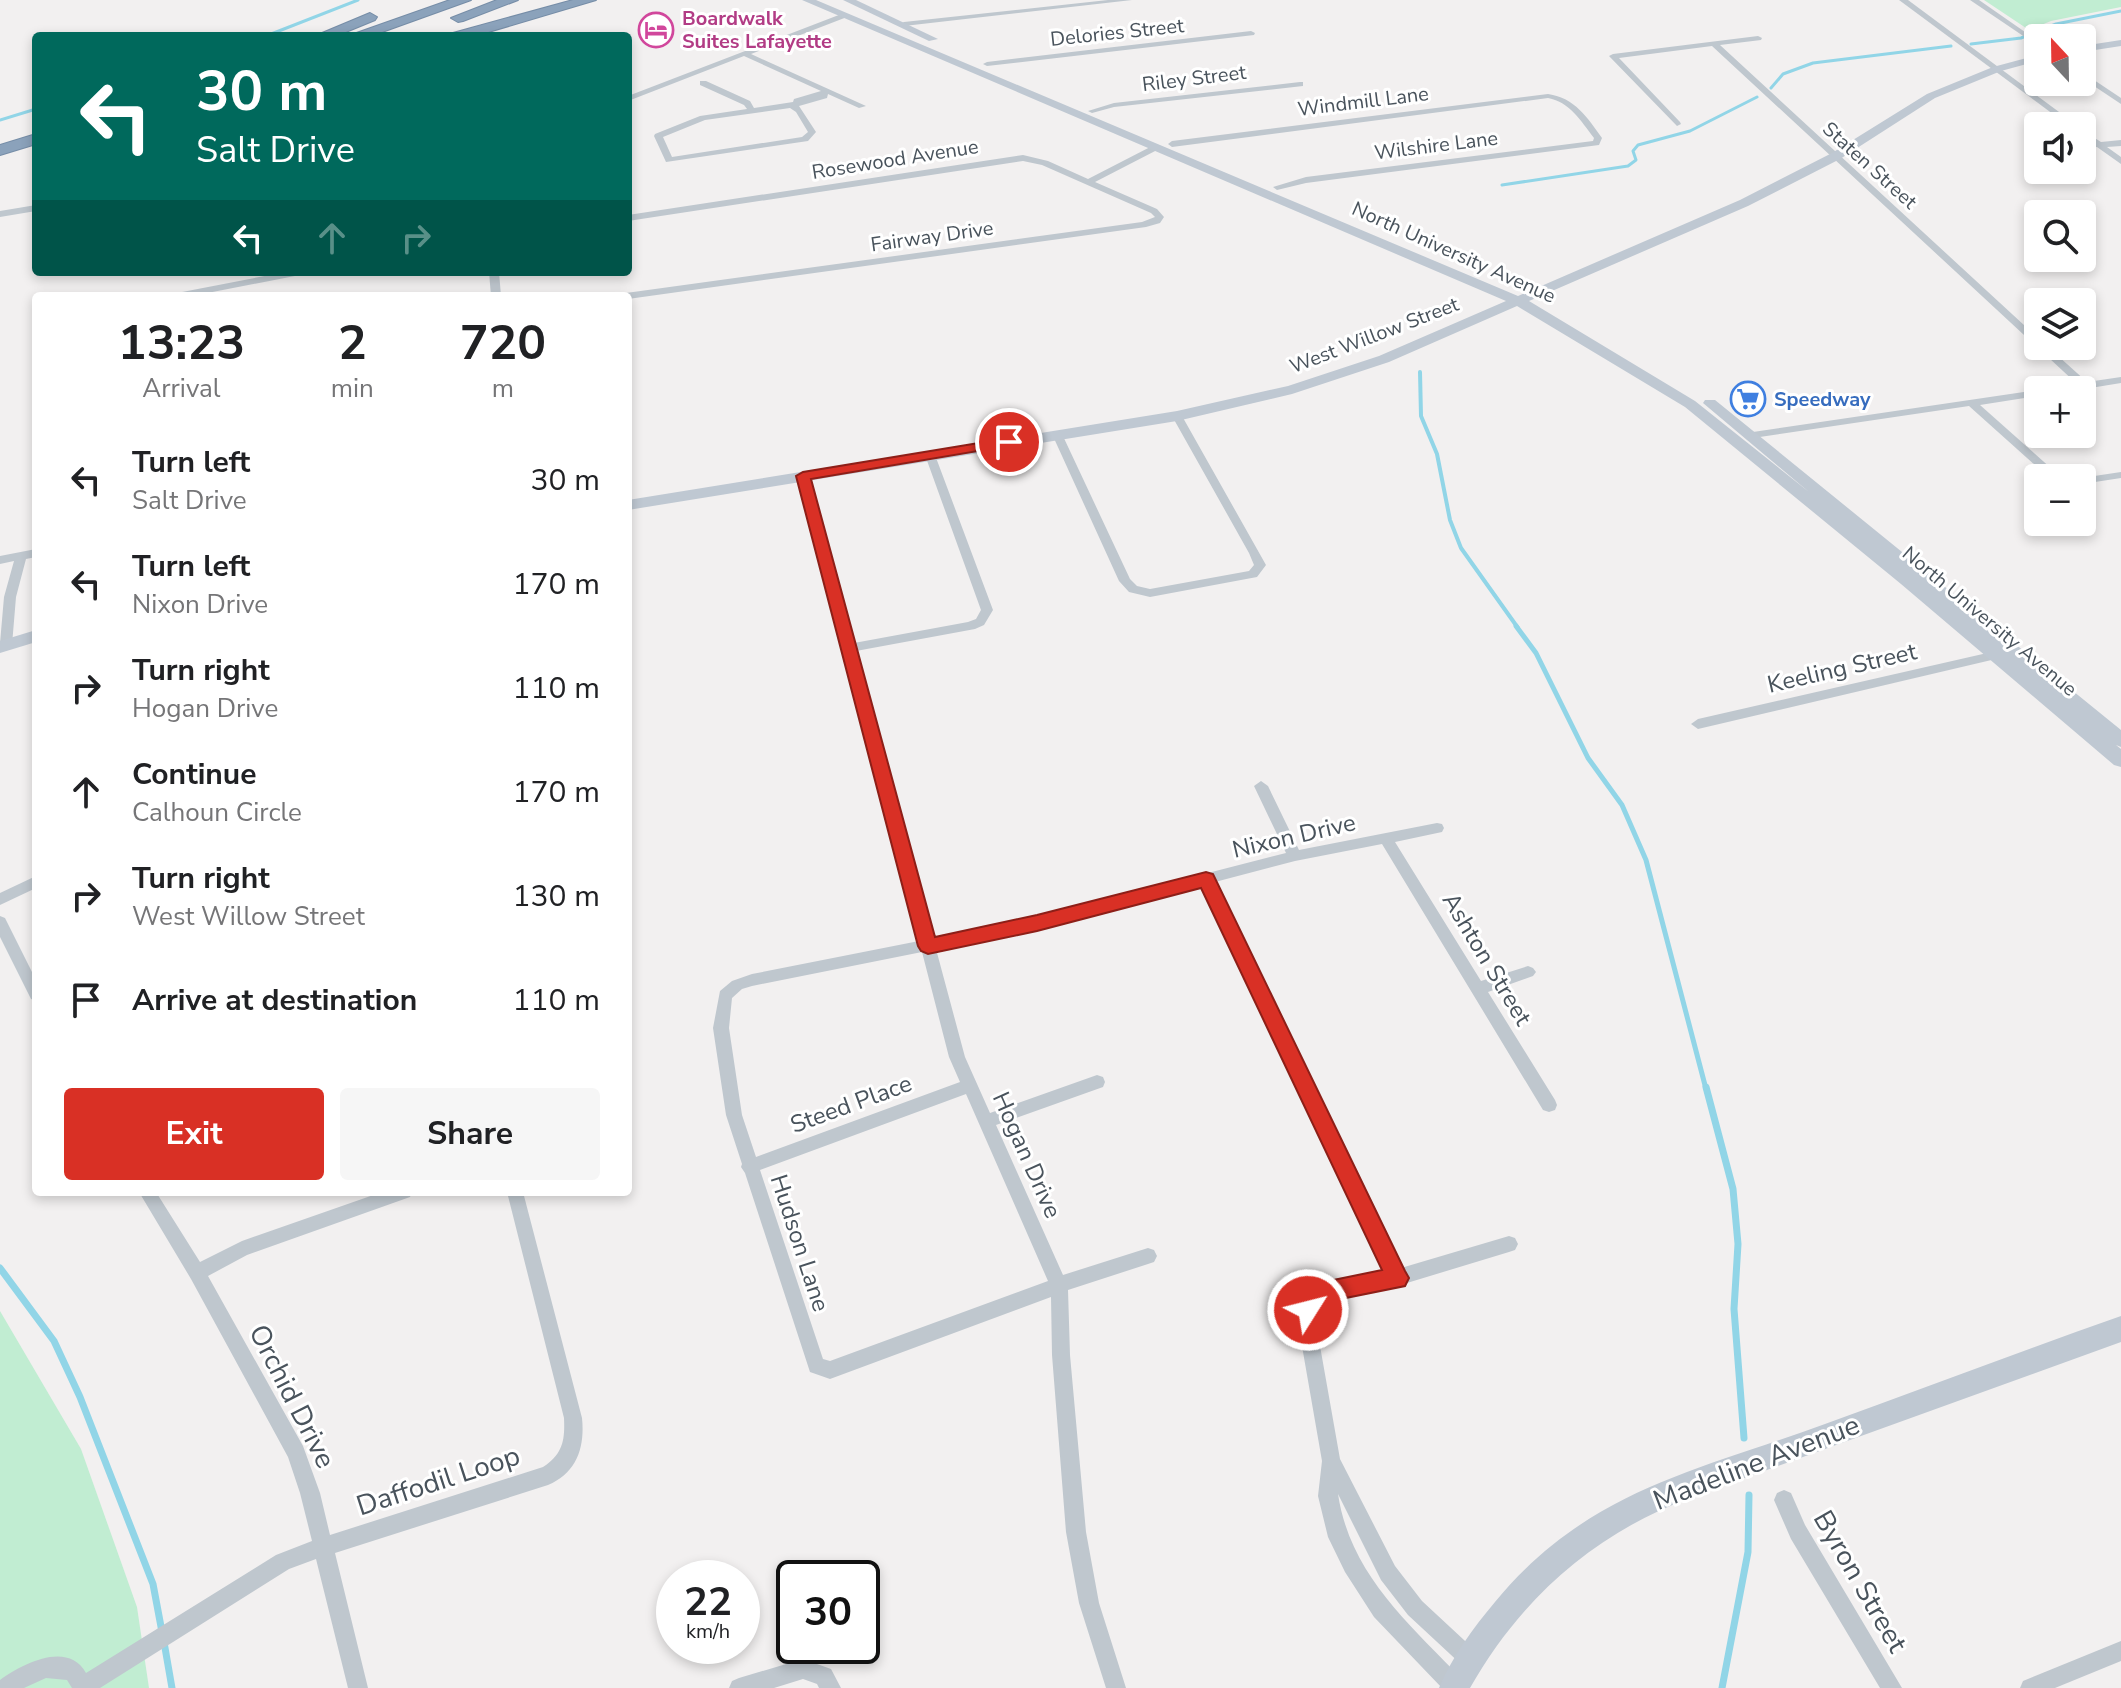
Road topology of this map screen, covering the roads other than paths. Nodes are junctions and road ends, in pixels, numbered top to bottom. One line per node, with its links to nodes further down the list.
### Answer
1 (412, 0): 13 (highway)
2 (464, 0): 14 (highway)
3 (511, 0): 15 (highway)
4 (589, 0): 16 (highway)
5 (807, 0): 11 (main road, North University Avenue)
6 (830, 0): 10 (main road, North University Avenue)
7 (1128, 0): 12 (street)
8 (1903, 0): 28 (street)
9 (1974, 0): 18 (street)
10 (857, 1): 12 (main road, North University Avenue)
11 (844, 15): 19 (main road, North University Avenue); 24 (street)
12 (904, 24): 19 (main road, North University Avenue)
13 (333, 32)
14 (368, 32)
15 (416, 32)
16 (473, 32)
17 (1251, 33): 26 (street, Delories Street)
18 (2024, 34)
19 (913, 36): 26 (main road, North University Avenue); 27 (main road, North University Avenue)
20 (1758, 38): 21 (street)
21 (1713, 43): 41 (street); 50 (street, Staten Street)
22 (2121, 43): 23 (main road)
23 (2096, 47)
24 (745, 54): 32 (street); 33 (street)
25 (2024, 62): 28 (main road, West Willow Street)
26 (987, 64): 27 (main road); 39 (main road, North University Avenue)
27 (968, 68): 48 (main road, North University Avenue)
28 (1997, 69): 40 (street); 50 (main road, West Willow Street)
29 (703, 83): 38 (street)
30 (1300, 84): 39 (street, Riley Street)
31 (2096, 84): 35 (street)
32 (826, 91): 36 (street); 37 (street)
33 (632, 97)
34 (1559, 97): 45 (street, Windmill Lane); 53 (street, Wilshire Lane)
35 (2121, 102)
36 (795, 105): 38 (street); 38 (street)
37 (862, 106)
38 (752, 111)
39 (1092, 111): 45 (main road, North University Avenue)
40 (2055, 112)
41 (1677, 124)
42 (32, 140): 49 (highway)
43 (2096, 143): 47 (street)
44 (2121, 143): 47 (street)
45 (1172, 144): 53 (main road, North University Avenue)
46 (2096, 145): 47 (street)
47 (2099, 145): 51 (street)
48 (1156, 147): 52 (street); 53 (main road, North University Avenue)
49 (0, 150)
50 (1836, 156): 60 (main road, West Willow Street); 61 (street, Staten Street)
51 (2121, 161)
52 (1088, 182): 56 (street, Rosewood Avenue); 59 (street, Fairway Drive)
53 (1269, 189): 60 (main road, North University Avenue)
54 (32, 209): 55 (street)
55 (0, 214)
56 (632, 217)
57 (280, 276): 58 (street)
58 (198, 292)
59 (632, 295)
60 (1525, 298): 68 (main road, West Willow Street); 70 (main road, North University Avenue); 83 (main road, North University Avenue)
61 (2024, 329)
62 (2057, 360): 63 (street, Staten Street)
63 (2074, 376)
64 (2121, 380): 65 (street)
65 (2096, 384)
66 (2024, 395): 67 (street)
67 (1972, 403): 70 (street); 72 (street)
68 (1177, 416): 69 (main road, West Willow Street); 69 (street)
69 (1057, 434): 71 (main road, West Willow Street)
70 (1753, 435): 85 (main road, North University Avenue)
71 (930, 455): 74 (main road, West Willow Street); 82 (street)
72 (2040, 464)
73 (2121, 475): 75 (street)
74 (803, 476): 76 (main road, West Willow Street); 82 (street, Hogan Drive)
75 (2096, 479)
76 (632, 504)
77 (32, 554): 78 (street)
78 (21, 556): 79 (street); 81 (street)
79 (0, 560)
80 (32, 637): 81 (main road)
81 (3, 646)
82 (851, 648): 95 (street, Hogan Drive)
83 (1996, 655): 84 (street, Keeling Street); 86 (main road, North University Avenue)
84 (1698, 724)
85 (2121, 740)
86 (2121, 760)
87 (1261, 786): 90 (street)
88 (1437, 828): 89 (street, Nixon Drive)
89 (1385, 838): 90 (street, Nixon Drive); 98 (street, Ashton Street)
90 (1295, 856): 91 (street, Nixon Drive)
91 (1206, 879): 95 (street, Nixon Drive); 110 (street)
92 (32, 884): 93 (street)
93 (0, 899)
94 (0, 922): 97 (street)
95 (928, 946): 100 (street, Hogan Drive); 103 (street, Hudson Lane)
96 (1528, 972): 98 (street)
97 (32, 987)
98 (1477, 989): 101 (street, Ashton Street)
99 (1097, 1082): 102 (street)
100 (969, 1086): 102 (street, Hogan Drive); 103 (street, Steed Place)
101 (1549, 1105)
102 (985, 1122): 111 (street, Hogan Drive)
103 (749, 1167): 111 (street, Hudson Lane)
104 (149, 1196): 109 (street, Orchid Drive)
105 (393, 1196): 109 (street)
106 (516, 1196): 115 (street, Daffodil Loop)
107 (1509, 1244): 110 (street)
108 (1148, 1256): 111 (street, Hudson Lane)
109 (197, 1273): 115 (street, Orchid Drive)
110 (1397, 1278): 113 (street)
111 (1059, 1285): 124 (street, Hogan Drive)
112 (2121, 1329): 117 (main road, Madeline Avenue)
113 (1331, 1461): 117 (street); 118 (street)
114 (1784, 1500): 125 (street, Byron Street)
115 (322, 1547): 120 (street, Daffodil Loop); 121 (street, Orchid Drive)
116 (2121, 1651): 126 (street)
117 (1471, 1660): 118 (main road, Madeline Avenue)
118 (1454, 1687)
119 (6, 1688): 120 (street, Daffodil Loop)
120 (83, 1688)
121 (358, 1688)
122 (739, 1688): 123 (street)
123 (831, 1688)
124 (1116, 1688)
125 (1892, 1688)
126 (2030, 1688)

